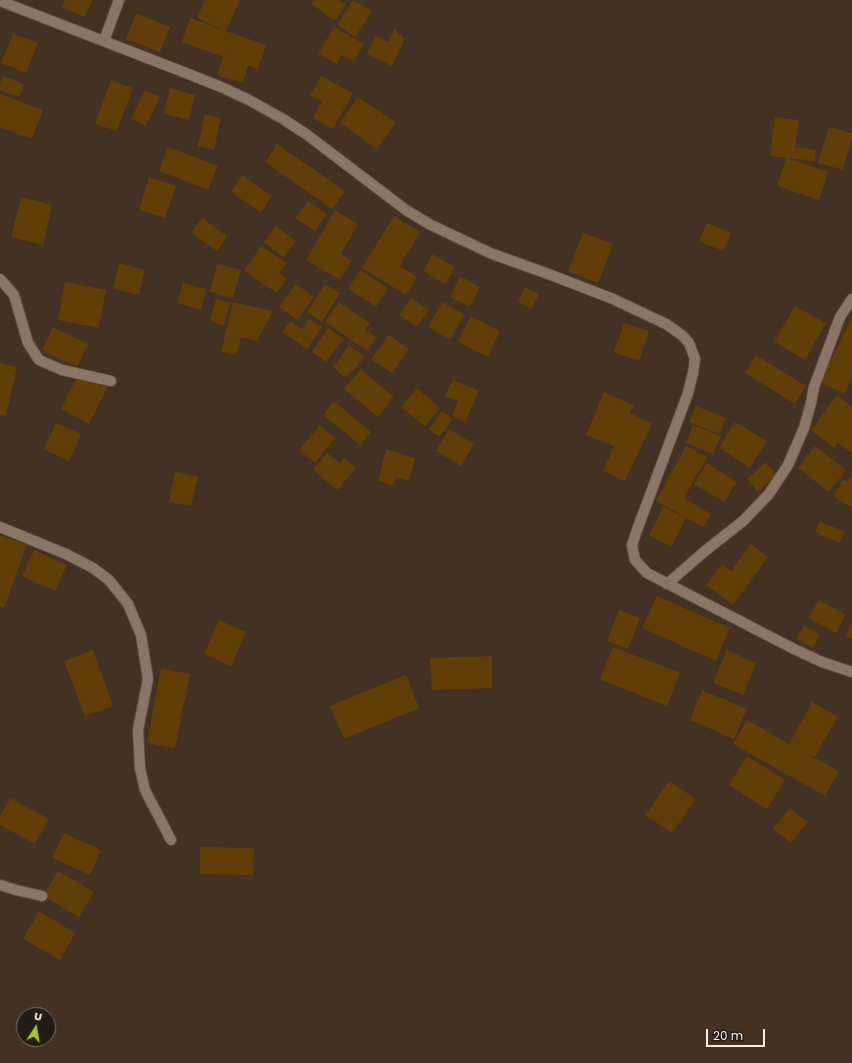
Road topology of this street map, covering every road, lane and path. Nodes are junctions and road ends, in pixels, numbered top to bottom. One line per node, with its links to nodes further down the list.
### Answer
1 (119, 0): 3 (street)
2 (0, 1): 3 (street)
3 (104, 41): 8 (street)
4 (0, 279): 6 (street)
5 (852, 299): 8 (street)
6 (111, 381)
7 (0, 527): 10 (street)
8 (667, 584): 9 (street)
9 (852, 672)
10 (171, 840)
11 (0, 885): 12 (street)
12 (42, 896)

